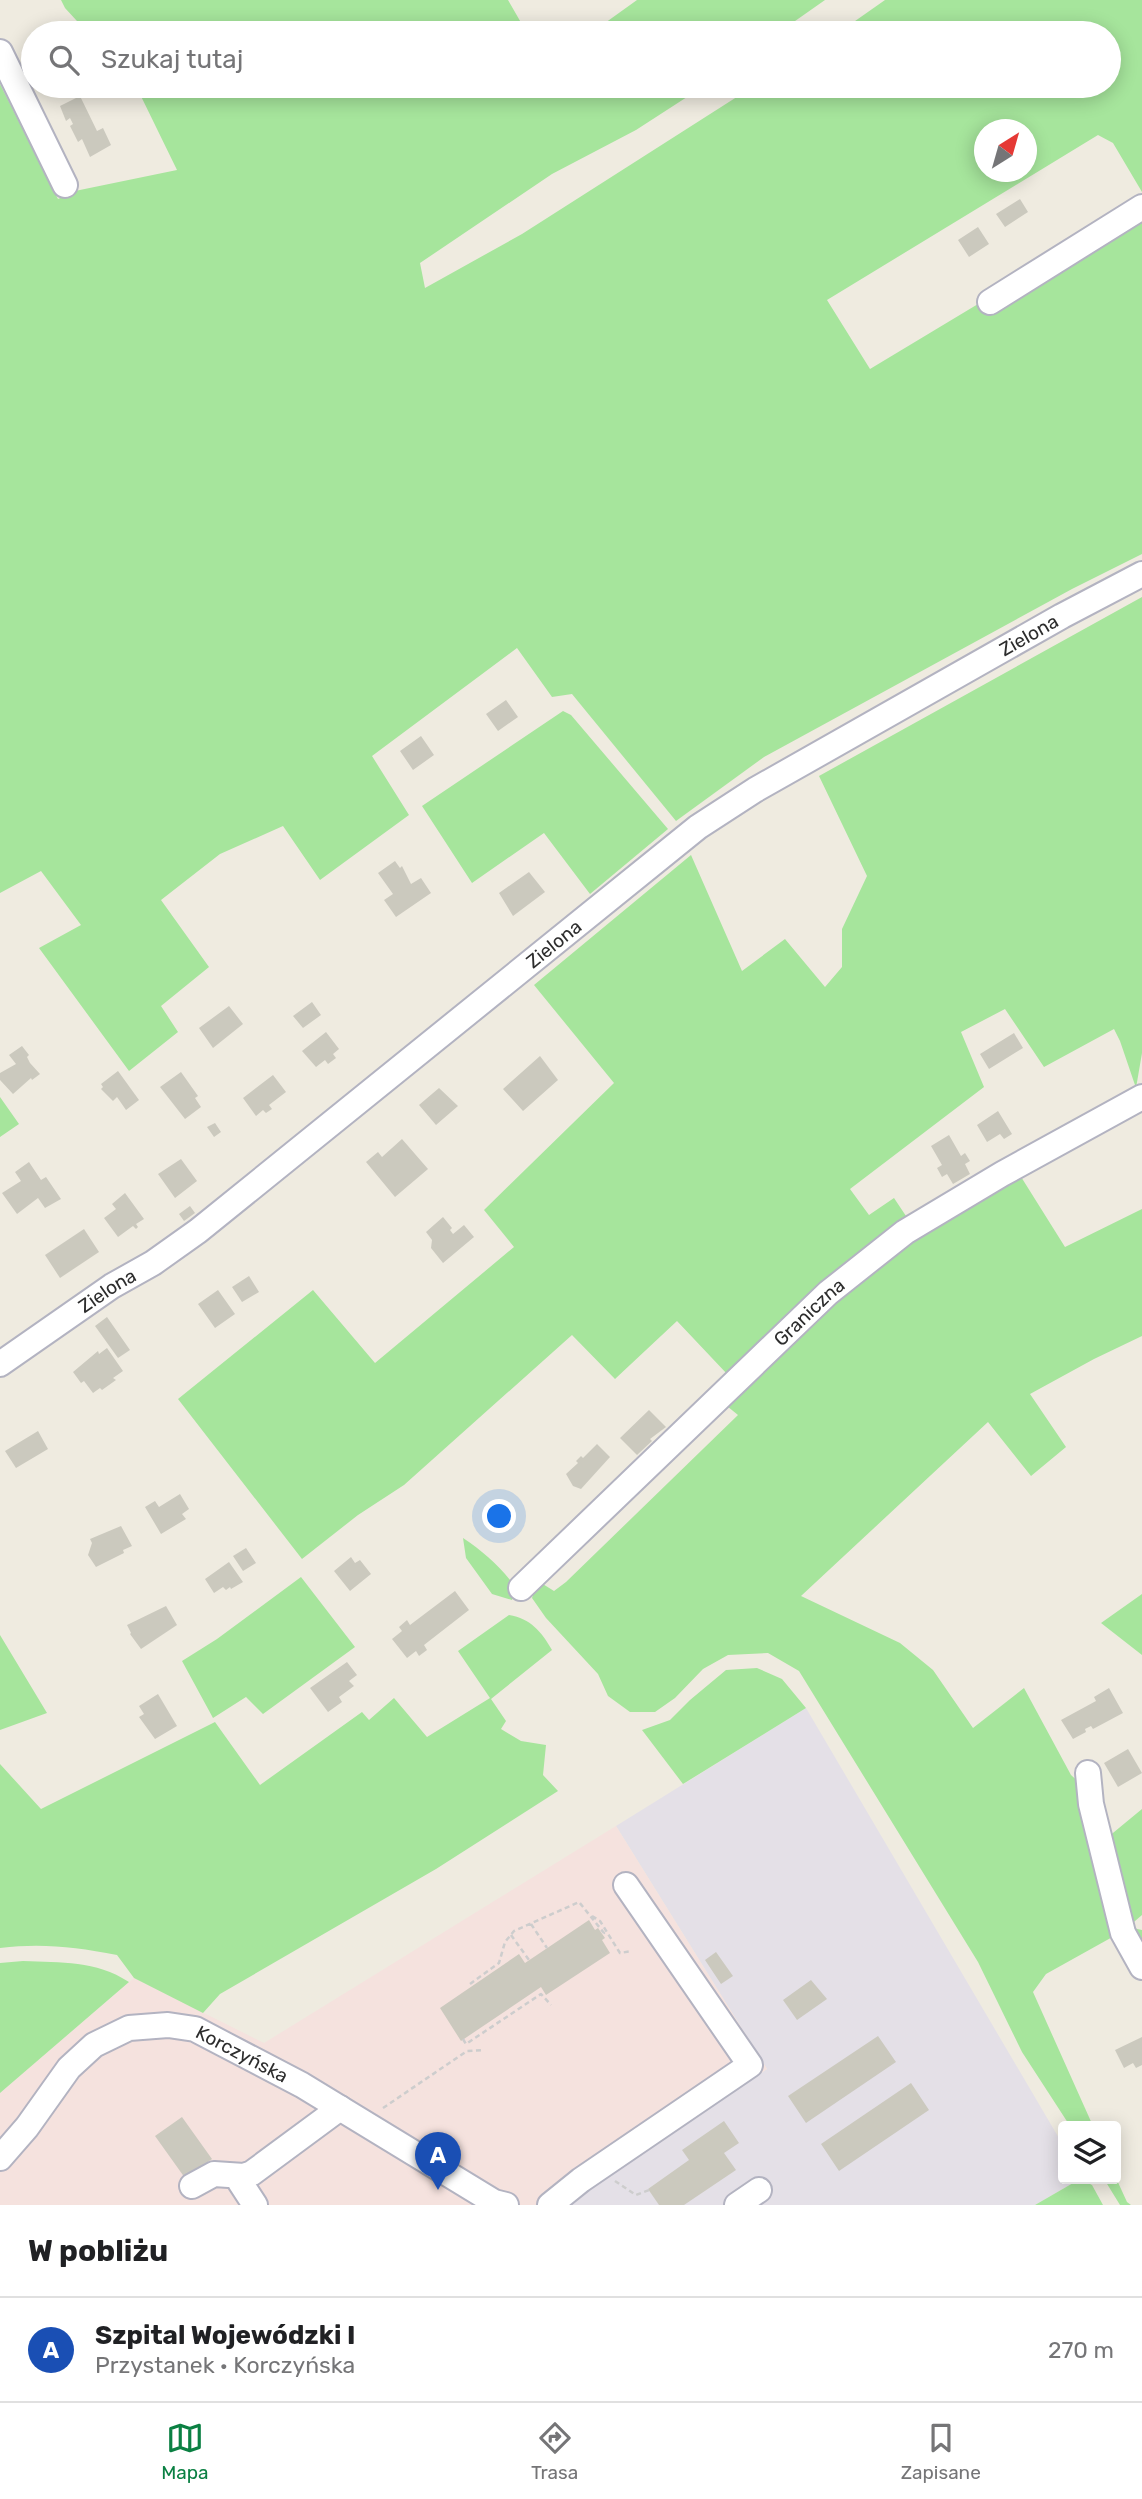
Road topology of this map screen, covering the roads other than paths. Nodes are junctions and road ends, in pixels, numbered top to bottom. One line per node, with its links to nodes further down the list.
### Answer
1 (0, 52): 2 (street)
2 (21, 95)
3 (22, 98): 4 (street)
4 (65, 185)
5 (1142, 207): 6 (street)
6 (989, 302)
7 (1142, 574): 9 (street, Zielona)
8 (1142, 1097): 10 (street, Graniczna)
9 (0, 1364)
10 (521, 1588)
11 (1088, 1773): 13 (street)
12 (626, 1885): 20 (street)
13 (1142, 1967)
14 (340, 2108): 15 (street, Korczyńska); 18 (street); 19 (street, Korczyńska)
15 (0, 2158)
16 (192, 2186): 18 (street)
17 (759, 2190): 21 (street)
18 (250, 2196)
19 (506, 2205)
20 (550, 2205)
21 (737, 2205)

